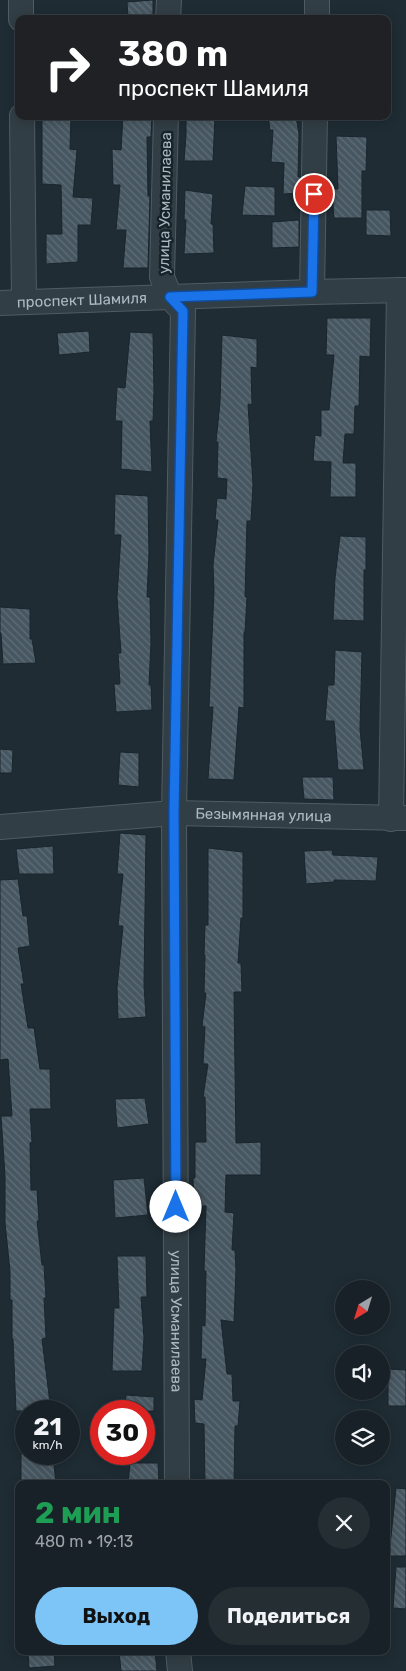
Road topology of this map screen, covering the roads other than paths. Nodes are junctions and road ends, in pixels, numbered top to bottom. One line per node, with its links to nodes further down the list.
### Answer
1 (20, 0): 4 (street)
2 (169, 0): 5 (street)
3 (317, 0): 6 (street)
4 (21, 15)
5 (168, 15)
6 (317, 15)
7 (22, 120): 13 (street)
8 (166, 120): 12 (street, улица Усманилаева)
9 (315, 120): 11 (street)
10 (402, 290): 11 (street, проспект Шамиля); 16 (street)
11 (312, 292): 12 (street, проспект Шамиля)
12 (170, 297): 13 (street, проспект Шамиля); 15 (street, улица Усманилаева)
13 (24, 302): 14 (street, проспект Шамиля)
14 (0, 303)
15 (174, 813): 16 (street, Безымянная улица); 17 (street, Безымянная улица); 18 (street, улица Усманилаева)
16 (398, 818)
17 (0, 827)
18 (177, 1480)
19 (178, 1655): 20 (street)
20 (180, 1671)

